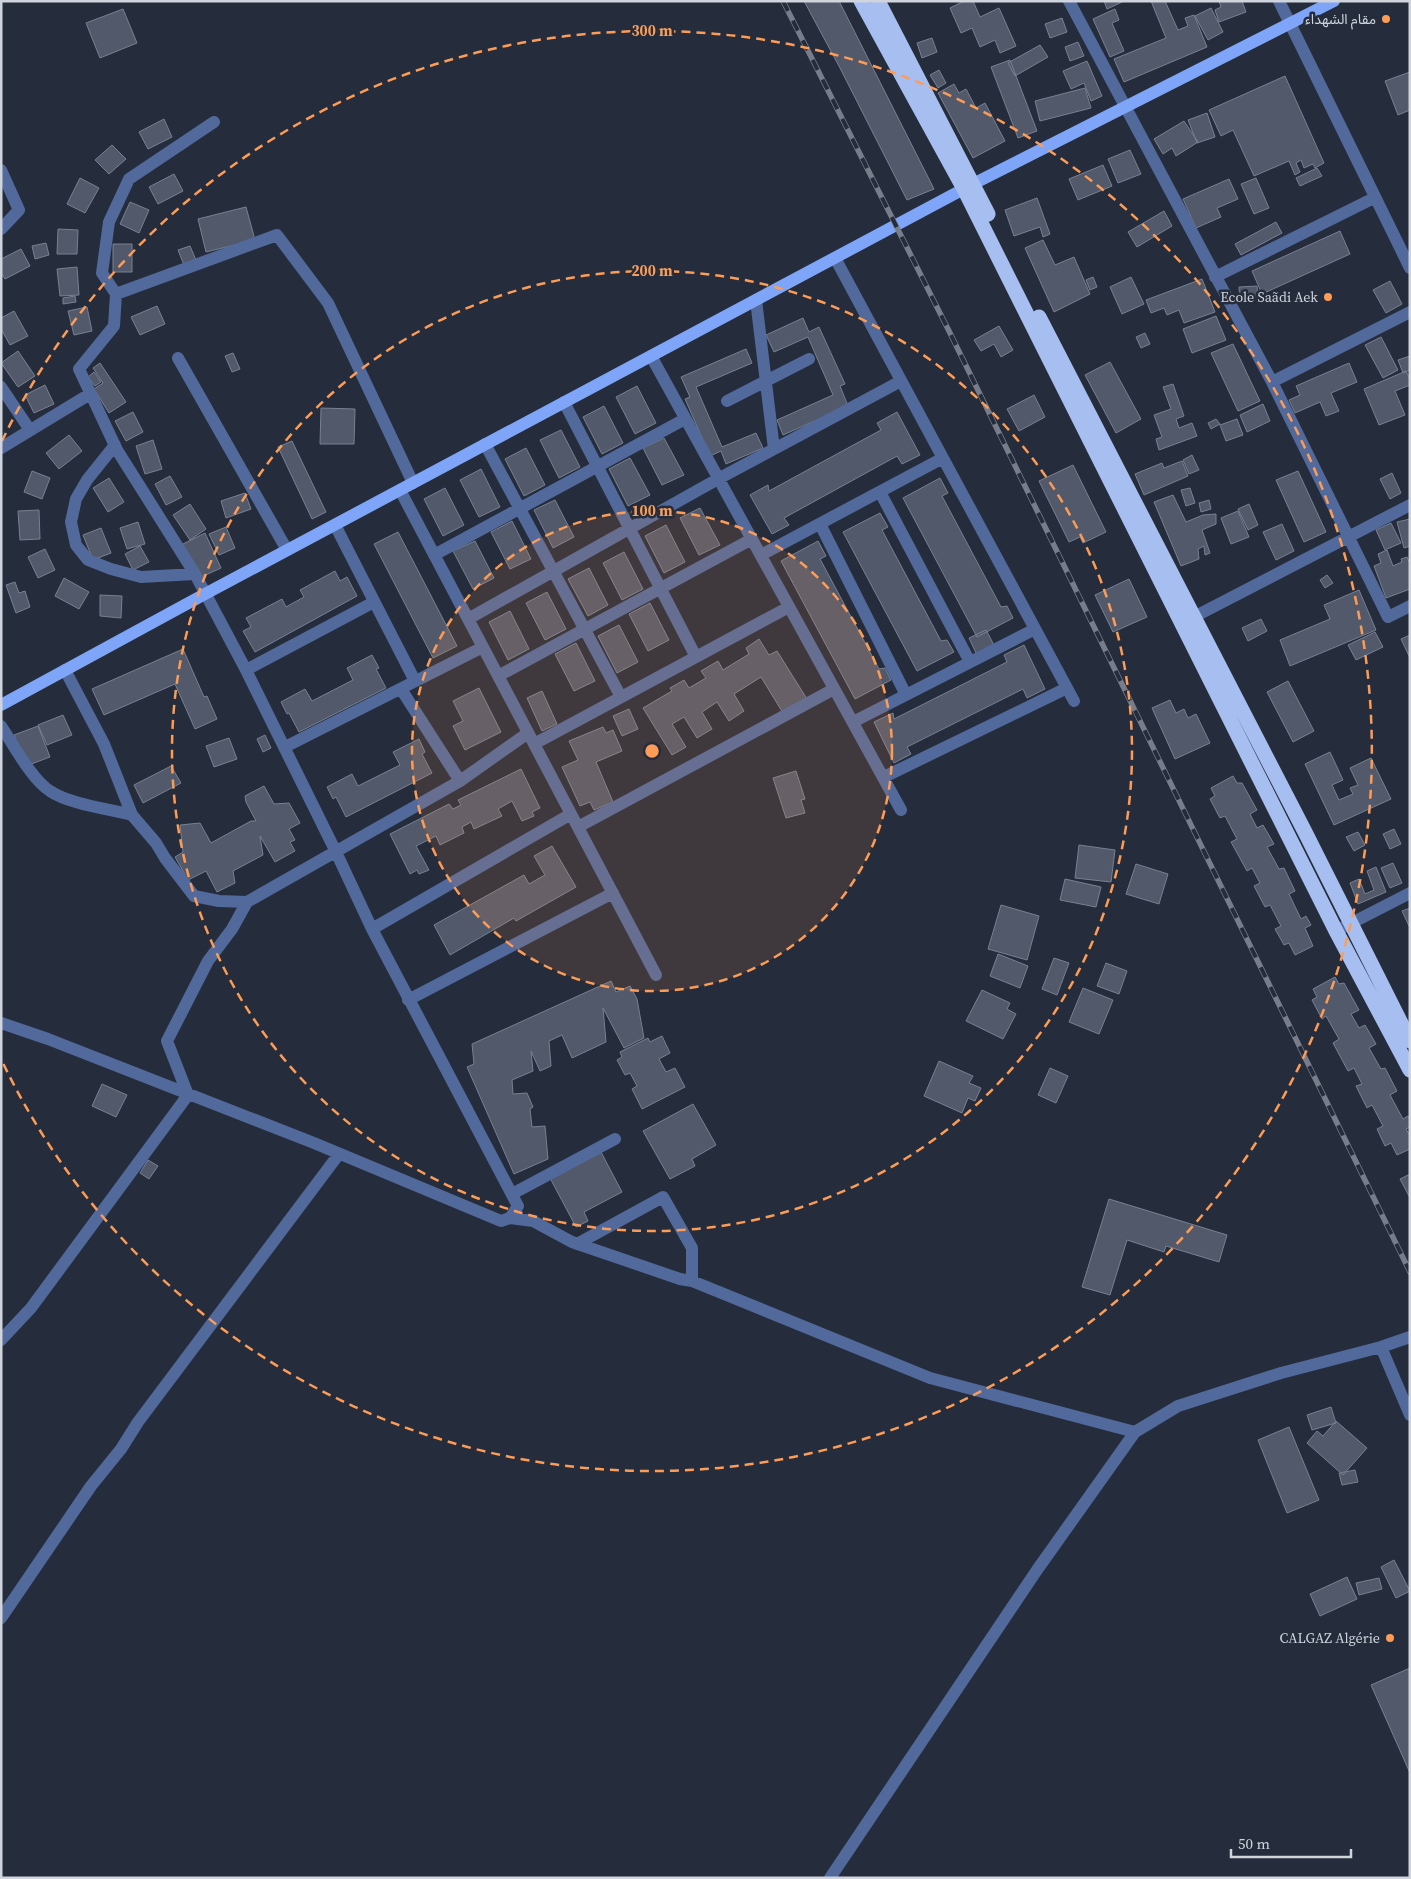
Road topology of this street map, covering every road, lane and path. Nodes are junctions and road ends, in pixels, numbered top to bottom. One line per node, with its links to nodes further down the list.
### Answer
1 (861, 1): 10 (highway)
2 (878, 1): 10 (highway)
3 (1069, 1): 7 (street)
4 (1279, 1): 6 (street)
5 (1334, 1): 6 (main road)
6 (1290, 24): 7 (main road); 11 (street)
7 (1124, 108): 10 (main road); 15 (street)
8 (214, 122): 16 (street)
9 (1, 170): 12 (street)
10 (969, 187): 13 (main road); 59 (highway)
11 (1374, 198): 14 (street); 15 (street)
12 (1, 229)
13 (835, 258): 17 (main road); 23 (street)
14 (1410, 268)
15 (1214, 277): 24 (street)
16 (116, 294): 26 (street); 38 (street)
17 (756, 300): 19 (main road); 22 (street)
18 (1410, 312): 24 (street)
19 (651, 356): 28 (main road); 29 (street)
20 (178, 358): 48 (street)
21 (809, 359): 22 (street)
22 (766, 381): 27 (street); 34 (street)
23 (901, 381): 34 (street); 35 (street)
24 (1272, 382): 46 (street)
25 (1, 387): 30 (street)
26 (90, 394): 30 (street); 32 (street)
27 (727, 401)
28 (564, 402): 31 (main road); 36 (street)
29 (685, 419): 36 (street); 37 (street)
30 (30, 430): 33 (street)
31 (485, 444): 38 (main road); 42 (street)
32 (115, 445): 52 (street); 52 (street)
33 (1, 448)
34 (774, 449): 37 (street)
35 (943, 458): 40 (street); 60 (street)
36 (598, 466): 42 (street); 45 (street)
37 (718, 479): 45 (street); 47 (street)
38 (413, 483): 39 (main road)
39 (400, 490): 44 (main road); 49 (street)
40 (880, 492): 43 (street); 64 (street)
41 (1410, 505): 46 (street)
42 (520, 508): 49 (street); 51 (street)
43 (820, 524): 50 (street); 72 (street)
44 (335, 525): 48 (main road); 55 (street)
45 (629, 528): 51 (street); 53 (street)
46 (1347, 537): 56 (street); 59 (street)
47 (752, 539): 50 (street); 53 (street)
48 (287, 550): 54 (main road)
49 (434, 555): 58 (street)
50 (760, 555): 57 (street)
51 (553, 571): 58 (street); 61 (street)
52 (194, 574): 54 (street)
53 (660, 588): 61 (street); 63 (street)
54 (204, 594): 65 (main road); 66 (street)
55 (374, 602): 66 (street); 68 (street)
56 (1410, 606)
57 (789, 607): 63 (street); 71 (street)
58 (468, 619): 62 (street)
59 (1188, 620): 90 (highway); 92 (highway)
60 (1035, 629): 64 (street); 69 (street)
61 (584, 630): 67 (street); 73 (street)
62 (483, 647): 67 (street); 68 (street)
63 (696, 657): 73 (street)
64 (970, 662): 72 (street)
65 (66, 670): 75 (main road); 84 (street)
66 (246, 670): 79 (street)
67 (498, 676): 78 (street)
68 (415, 681): 70 (street)
69 (1067, 688): 74 (street); 80 (street)
70 (401, 689): 79 (street); 81 (street)
71 (834, 689): 76 (street); 85 (street)
72 (906, 695): 76 (street)
73 (621, 697): 78 (street)
74 (1074, 701)
75 (1, 705)
76 (853, 722): 80 (street)
77 (1, 726): 84 (street)
78 (531, 739): 81 (street); 83 (street)
79 (285, 747): 86 (street)
80 (884, 778): 82 (street)
81 (460, 781): 86 (street)
82 (901, 810)
83 (571, 814): 85 (street); 91 (street)
84 (132, 815): 89 (street)
85 (578, 827): 87 (street)
86 (336, 852): 89 (street); 91 (street)
87 (613, 893): 93 (street); 94 (street)
88 (1410, 893): 90 (street)
89 (247, 902): 98 (street)
90 (1349, 923): 92 (street); 96 (highway)
91 (372, 929): 94 (street)
92 (1336, 931): 97 (highway)
93 (656, 975)
94 (408, 1000): 101 (street)
95 (1, 1023): 98 (street)
96 (1410, 1041)
97 (1410, 1070)
98 (188, 1095): 100 (street); 106 (street)
99 (614, 1139): 101 (street)
100 (339, 1154): 102 (street); 110 (street)
101 (512, 1194): 102 (street)
102 (510, 1218): 103 (street)
103 (577, 1244): 104 (street); 104 (street)
104 (692, 1281): 109 (street)
105 (1410, 1337): 107 (street)
106 (1, 1340)
107 (1381, 1347): 108 (street); 109 (street)
108 (1410, 1416)
109 (1135, 1432): 111 (street)
110 (1, 1618)
111 (830, 1878)

